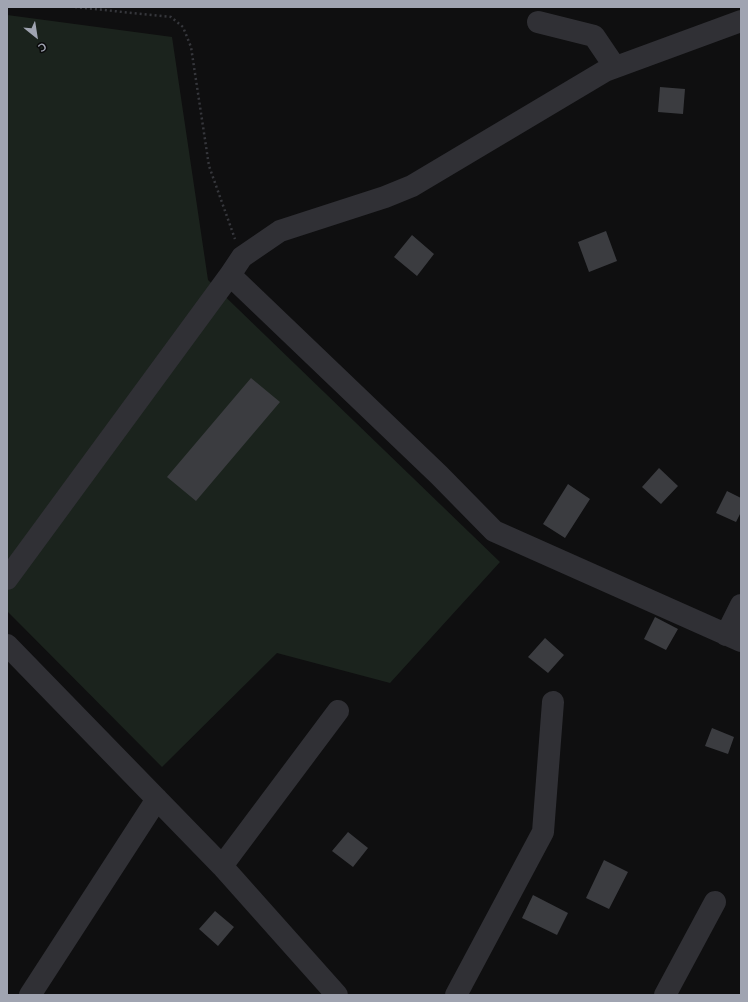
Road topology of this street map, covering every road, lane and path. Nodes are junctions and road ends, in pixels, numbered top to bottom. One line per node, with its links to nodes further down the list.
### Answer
1 (75, 7): 5 (path)
2 (741, 21): 4 (street)
3 (538, 22): 4 (street)
4 (615, 67): 5 (street)
5 (242, 257): 6 (street)
6 (230, 275): 7 (street); 9 (street)
7 (7, 580)
8 (741, 605): 9 (street)
9 (733, 638)
10 (7, 645): 13 (street)
11 (553, 702): 18 (street)
12 (338, 711): 14 (street)
13 (157, 799): 14 (street); 16 (street)
14 (222, 866): 17 (street)
15 (715, 902): 19 (street)
16 (30, 995)
17 (337, 995)
18 (456, 995)
19 (665, 995)

